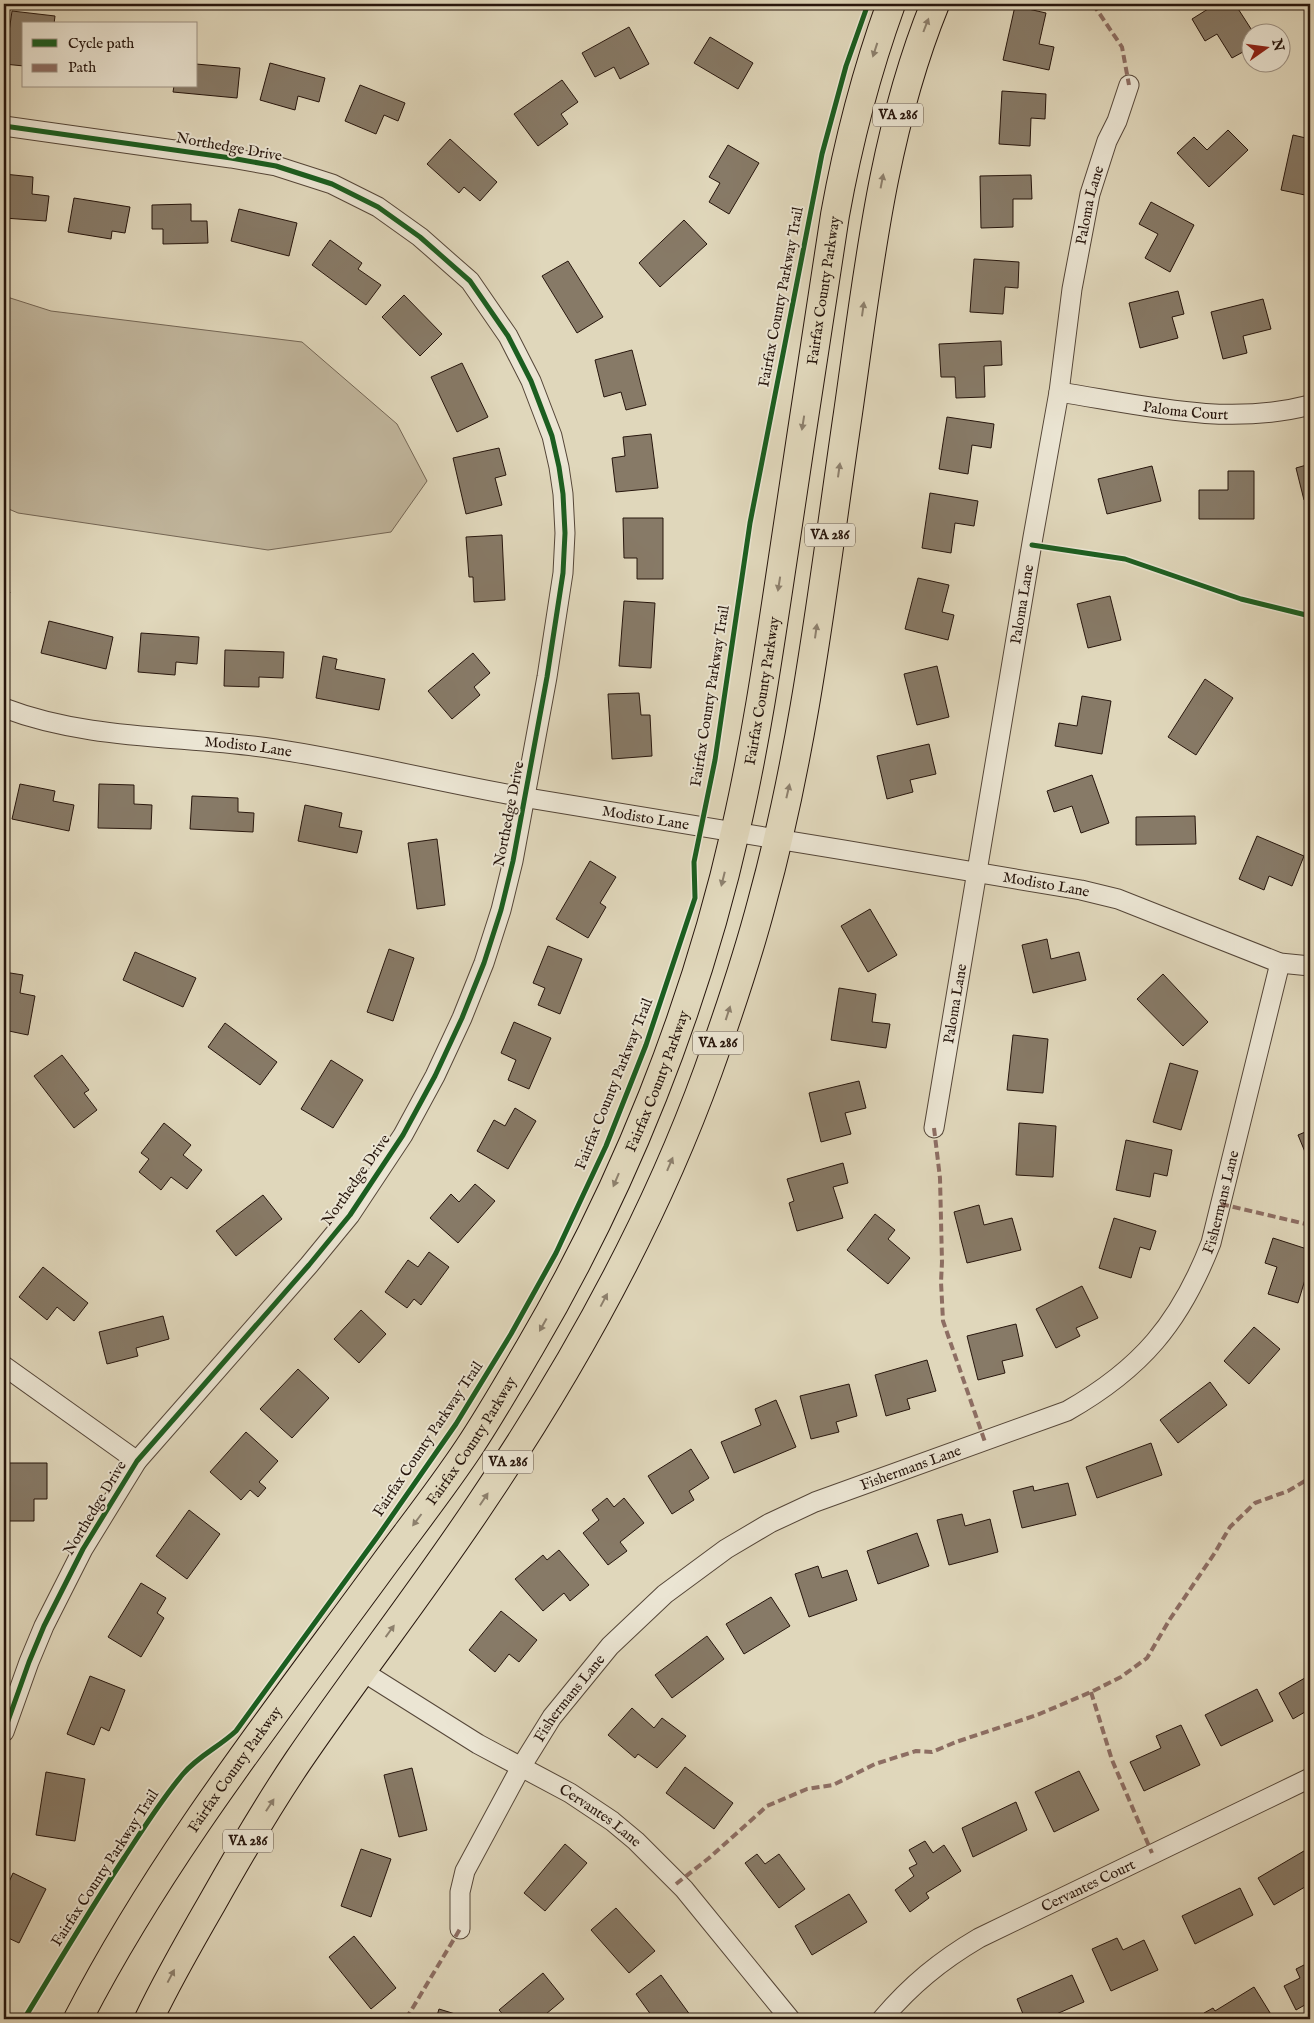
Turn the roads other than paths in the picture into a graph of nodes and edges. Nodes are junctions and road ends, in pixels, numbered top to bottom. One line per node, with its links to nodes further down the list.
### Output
1 (891, 4): 9 (highway, Fairfax County Parkway / VA 286, one-way to 9)
2 (935, 4): 10 (highway, VA 286, one-way to 2)
3 (1129, 85): 5 (street, Paloma Lane)
4 (4, 126): 8 (street, Northedge Drive)
5 (1059, 392): 6 (street, Paloma Court); 11 (street, Paloma Lane)
6 (1310, 405)
7 (4, 708): 8 (street, Modisto Lane)
8 (526, 797): 9 (street, Modisto Lane); 16 (street, Northedge Drive)
9 (736, 832): 10 (street, Modisto Lane); 22 (highway, Fairfax County Parkway / VA 286, one-way to 22)
10 (777, 838): 11 (street, Modisto Lane); 17 (highway, VA 286, one-way to 10)
11 (976, 872): 12 (street, Modisto Lane); 14 (street, Paloma Lane)
12 (1280, 962): 13 (street, Modisto Lane); 19 (street, Fishermans Lane)
13 (1310, 966)
14 (934, 1128)
15 (4, 1366): 16 (street)
16 (138, 1461): 18 (street, Northedge Drive)
17 (362, 1671): 19 (street, Cervantes Lane); 23 (highway, VA 286, one-way to 17)
18 (4, 1732)
19 (520, 1767): 21 (street, Fishermans Lane); 24 (street, Cervantes Lane)
20 (1310, 1778): 25 (street, Cervantes Court)
21 (460, 1929)
22 (78, 2019)
23 (148, 2019)
24 (790, 2019)
25 (882, 2019)

